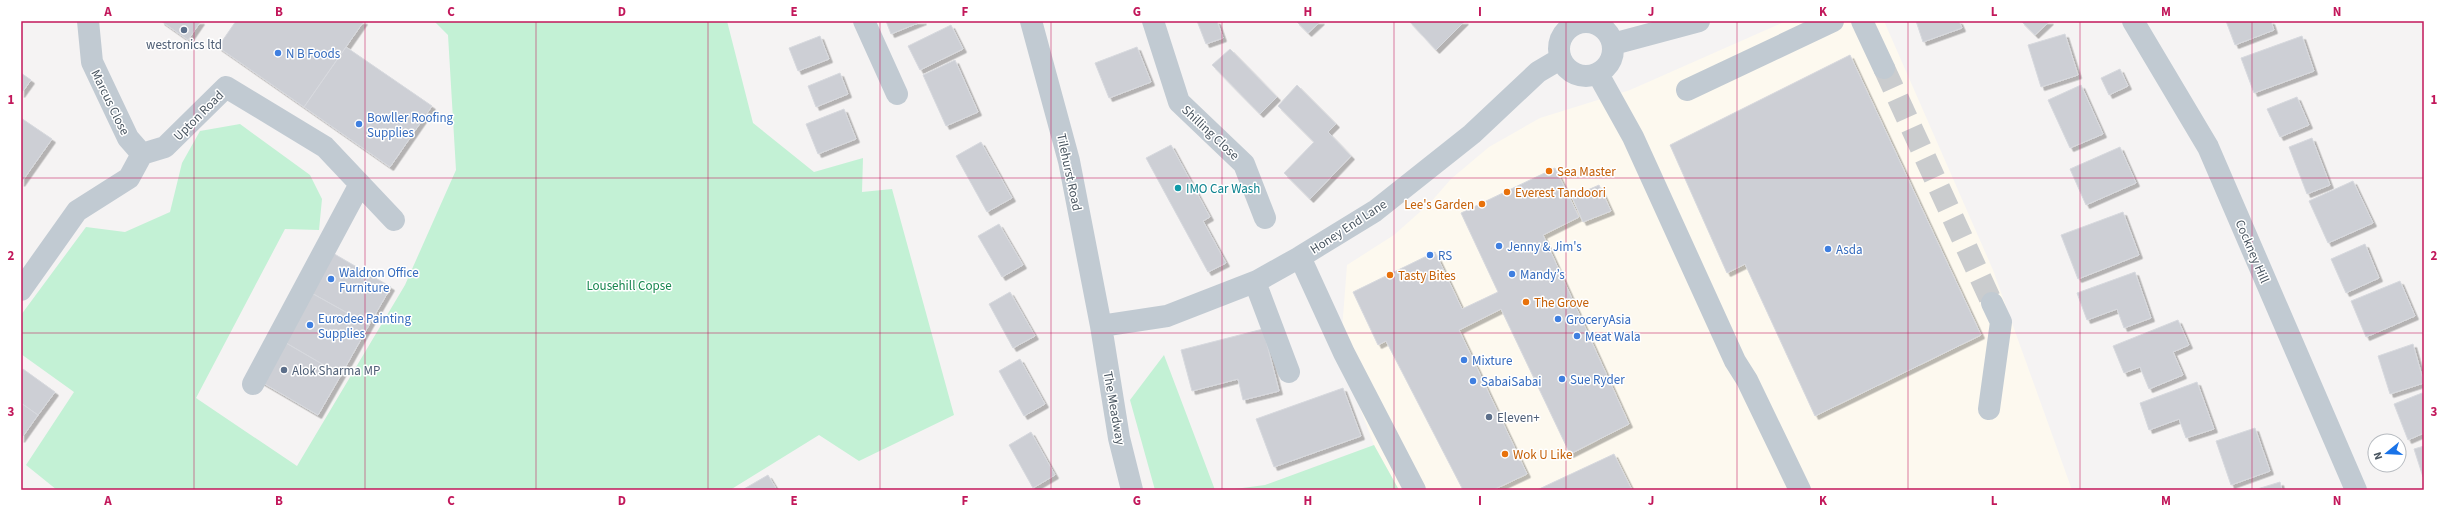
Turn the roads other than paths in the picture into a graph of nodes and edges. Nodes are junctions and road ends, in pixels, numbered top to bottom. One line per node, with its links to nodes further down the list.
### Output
1 (88, 21): 16 (street, Marcus Close)
2 (864, 21): 15 (street)
3 (1031, 21): 24 (street, Tilehurst Road)
4 (1153, 21): 18 (street, Shilling Close)
5 (1699, 21): 10 (street)
6 (1833, 21): 14 (street)
7 (1862, 21): 12 (street)
8 (2133, 21): 31 (street, Cockney Hill)
9 (1571, 23): 10 (street); 11 (street)
10 (1613, 44): 13 (street)
11 (1560, 59): 13 (street); 20 (street, Honey End Lane)
12 (1884, 68)
13 (1598, 74): 30 (street)
14 (1687, 90)
15 (897, 94)
16 (142, 154): 17 (street, Upton Road); 22 (street)
17 (360, 184): 19 (street, Upton Road); 26 (street)
18 (1265, 218)
19 (394, 220)
20 (1300, 257): 21 (street, Honey End Lane); 29 (street)
21 (1255, 282): 24 (street, Honey End Lane); 25 (street)
22 (21, 290)
23 (1992, 303): 27 (street)
24 (1101, 326): 28 (street, The Meadway)
25 (1289, 372)
26 (253, 384)
27 (1989, 409)
28 (1132, 490)
29 (1415, 490)
30 (1800, 490)
31 (2356, 490)

